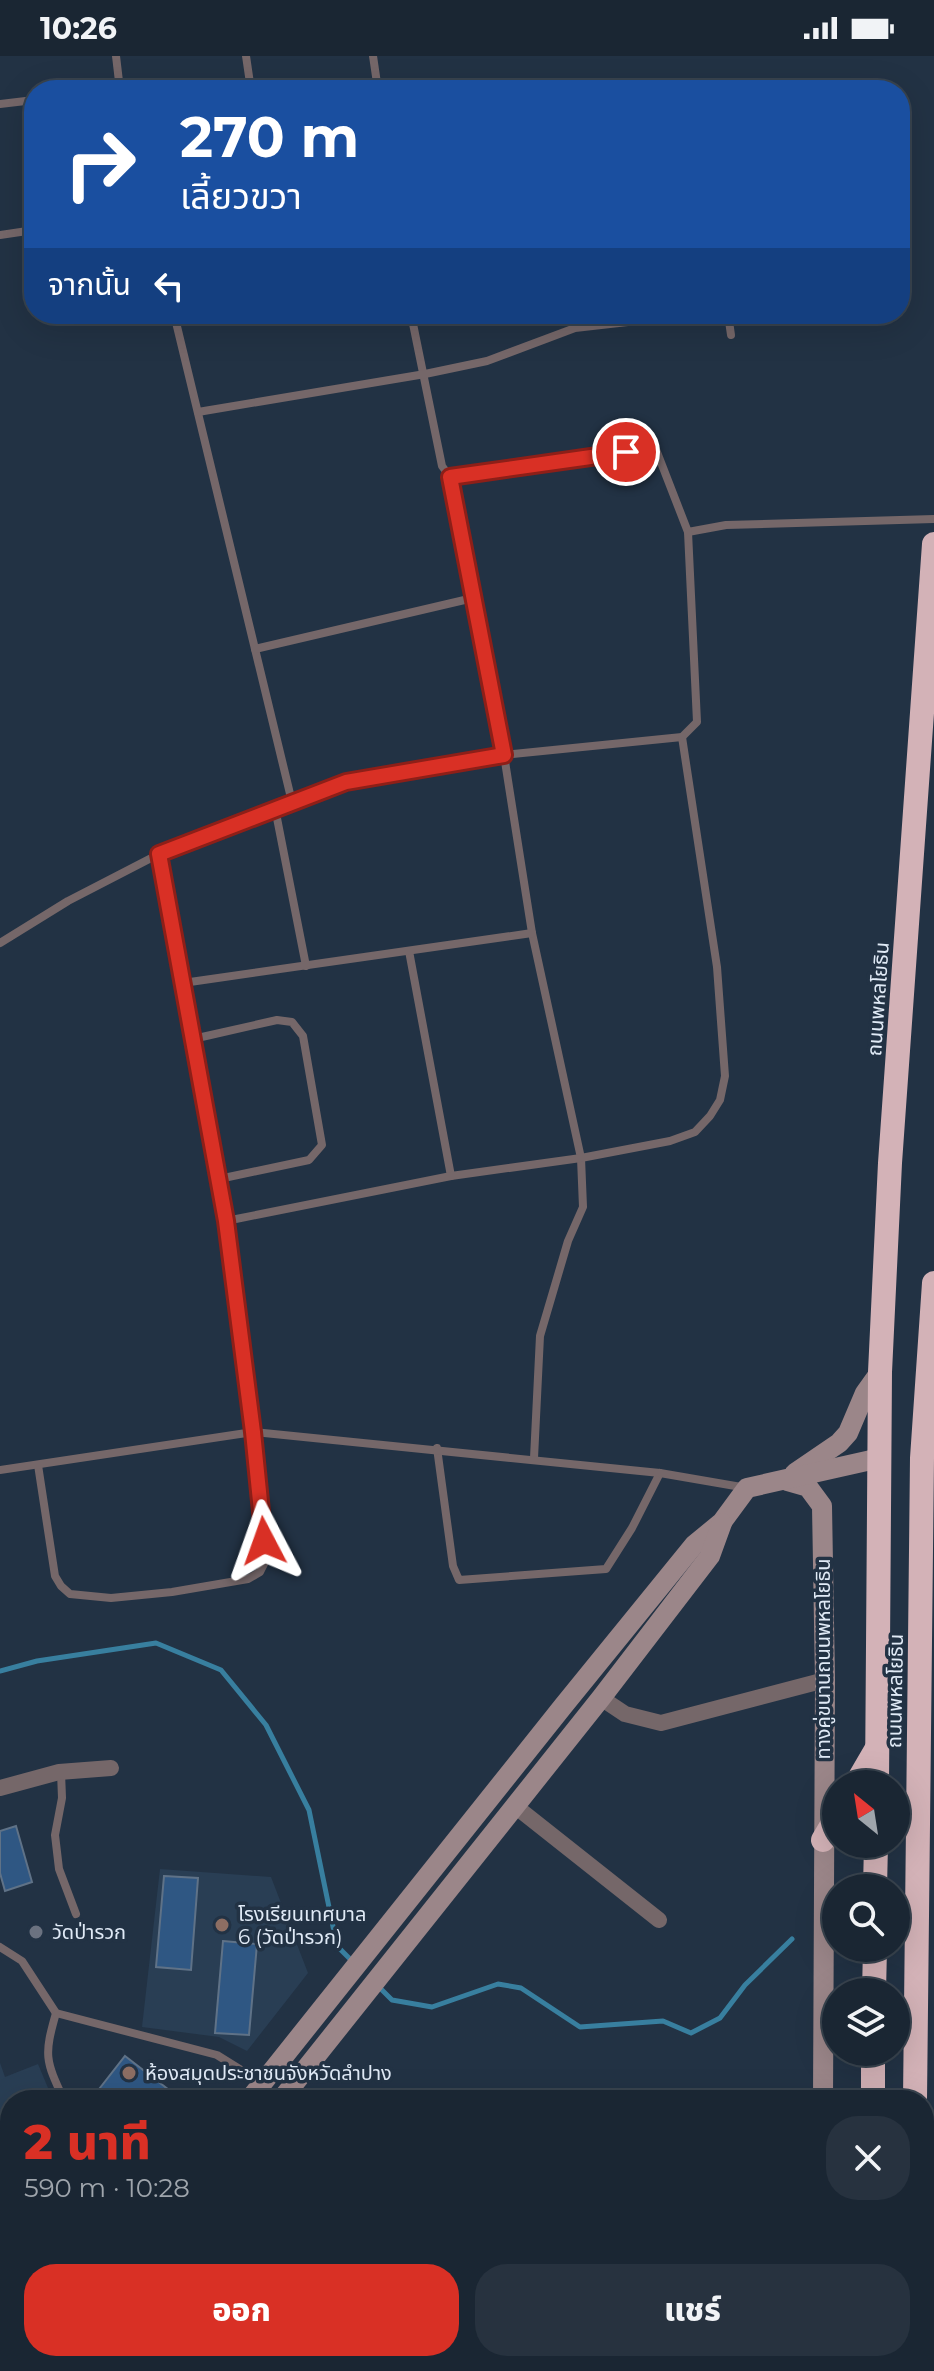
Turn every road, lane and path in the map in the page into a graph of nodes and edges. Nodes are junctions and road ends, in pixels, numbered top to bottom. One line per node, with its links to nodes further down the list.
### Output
1 (116, 56): 4 (lane)
2 (246, 56): 5 (lane)
3 (373, 56): 6 (lane)
4 (119, 80)
5 (250, 80)
6 (377, 80)
7 (24, 101): 8 (lane)
8 (0, 104)
9 (24, 231): 10 (lane)
10 (0, 235)
11 (176, 324): 17 (lane)
12 (413, 324): 16 (lane)
13 (610, 324): 16 (lane)
14 (729, 324): 15 (lane)
15 (731, 335)
16 (425, 374): 17 (lane); 18 (lane)
17 (198, 412): 23 (lane)
18 (450, 477): 20 (lane); 22 (lane)
19 (934, 519): 20 (lane)
20 (688, 532): 24 (lane)
21 (934, 544): 40 (highway, ถนนพหลโยธิน)
22 (473, 598): 23 (lane); 25 (lane)
23 (255, 649): 26 (lane)
24 (682, 737): 25 (lane); 35 (lane)
25 (504, 755): 26 (lane); 29 (lane)
26 (292, 802): 27 (lane)
27 (275, 808): 28 (lane); 32 (lane)
28 (159, 854): 30 (lane); 33 (lane)
29 (532, 933): 31 (lane); 35 (lane)
30 (0, 943)
31 (409, 951): 32 (lane); 36 (lane)
32 (306, 966): 33 (lane)
33 (183, 983): 34 (lane)
34 (193, 1039): 37 (lane); 37 (lane)
35 (581, 1158): 36 (lane); 43 (lane)
36 (451, 1176): 38 (lane)
37 (219, 1179): 38 (lane)
38 (226, 1221): 41 (lane)
39 (934, 1283): 45 (highway, ถนนพหลโยธิน)
40 (880, 1372): 44 (highway, ถนนพหลโยธิน); 49 (main road)
41 (253, 1432): 42 (lane); 46 (lane); 46 (lane)
42 (437, 1448): 43 (lane); 48 (lane)
43 (534, 1458): 48 (lane)
44 (880, 1458): 45 (highway); 49 (main road); 56 (highway, ถนนพหลโยธิน)
45 (922, 1458): 68 (highway, ถนนพหลโยธิน)
46 (38, 1465): 47 (lane)
47 (0, 1470)
48 (660, 1473): 50 (lane)
49 (785, 1480): 50 (main road); 52 (main road, ทางคู่ขนานถนนพหลโยธิน)
50 (747, 1488): 51 (main road)
51 (722, 1522): 53 (main road); 54 (main road)
52 (825, 1680): 53 (street); 58 (main road, ทางคู่ขนานถนนพหลโยธิน)
53 (601, 1698): 55 (main road)
54 (543, 1731): 55 (main road); 70 (main road)
55 (562, 1747): 63 (main road)
56 (877, 1747): 59 (highway); 60 (highway, ถนนพหลโยธิน)
57 (111, 1768): 61 (street)
58 (824, 1770)
59 (864, 1770)
60 (877, 1770)
61 (61, 1772): 62 (street); 65 (lane)
62 (0, 1788)
63 (515, 1806): 66 (street); 71 (main road)
64 (823, 1858): 78 (main road, ทางคู่ขนานถนนพหลโยธิน)
65 (76, 1914)
66 (659, 1920)
67 (0, 1947): 72 (lane)
68 (917, 1951): 69 (highway); 80 (highway, ถนนพหลโยธิน)
69 (934, 1974)
70 (346, 1978): 71 (main road); 74 (main road)
71 (365, 1994): 77 (main road)
72 (56, 2013): 74 (lane); 75 (lane)
73 (873, 2066): 79 (highway)
74 (263, 2083): 76 (main road)
75 (60, 2090)
76 (257, 2090)
77 (289, 2090)
78 (823, 2090)
79 (873, 2090)
80 (915, 2090)

